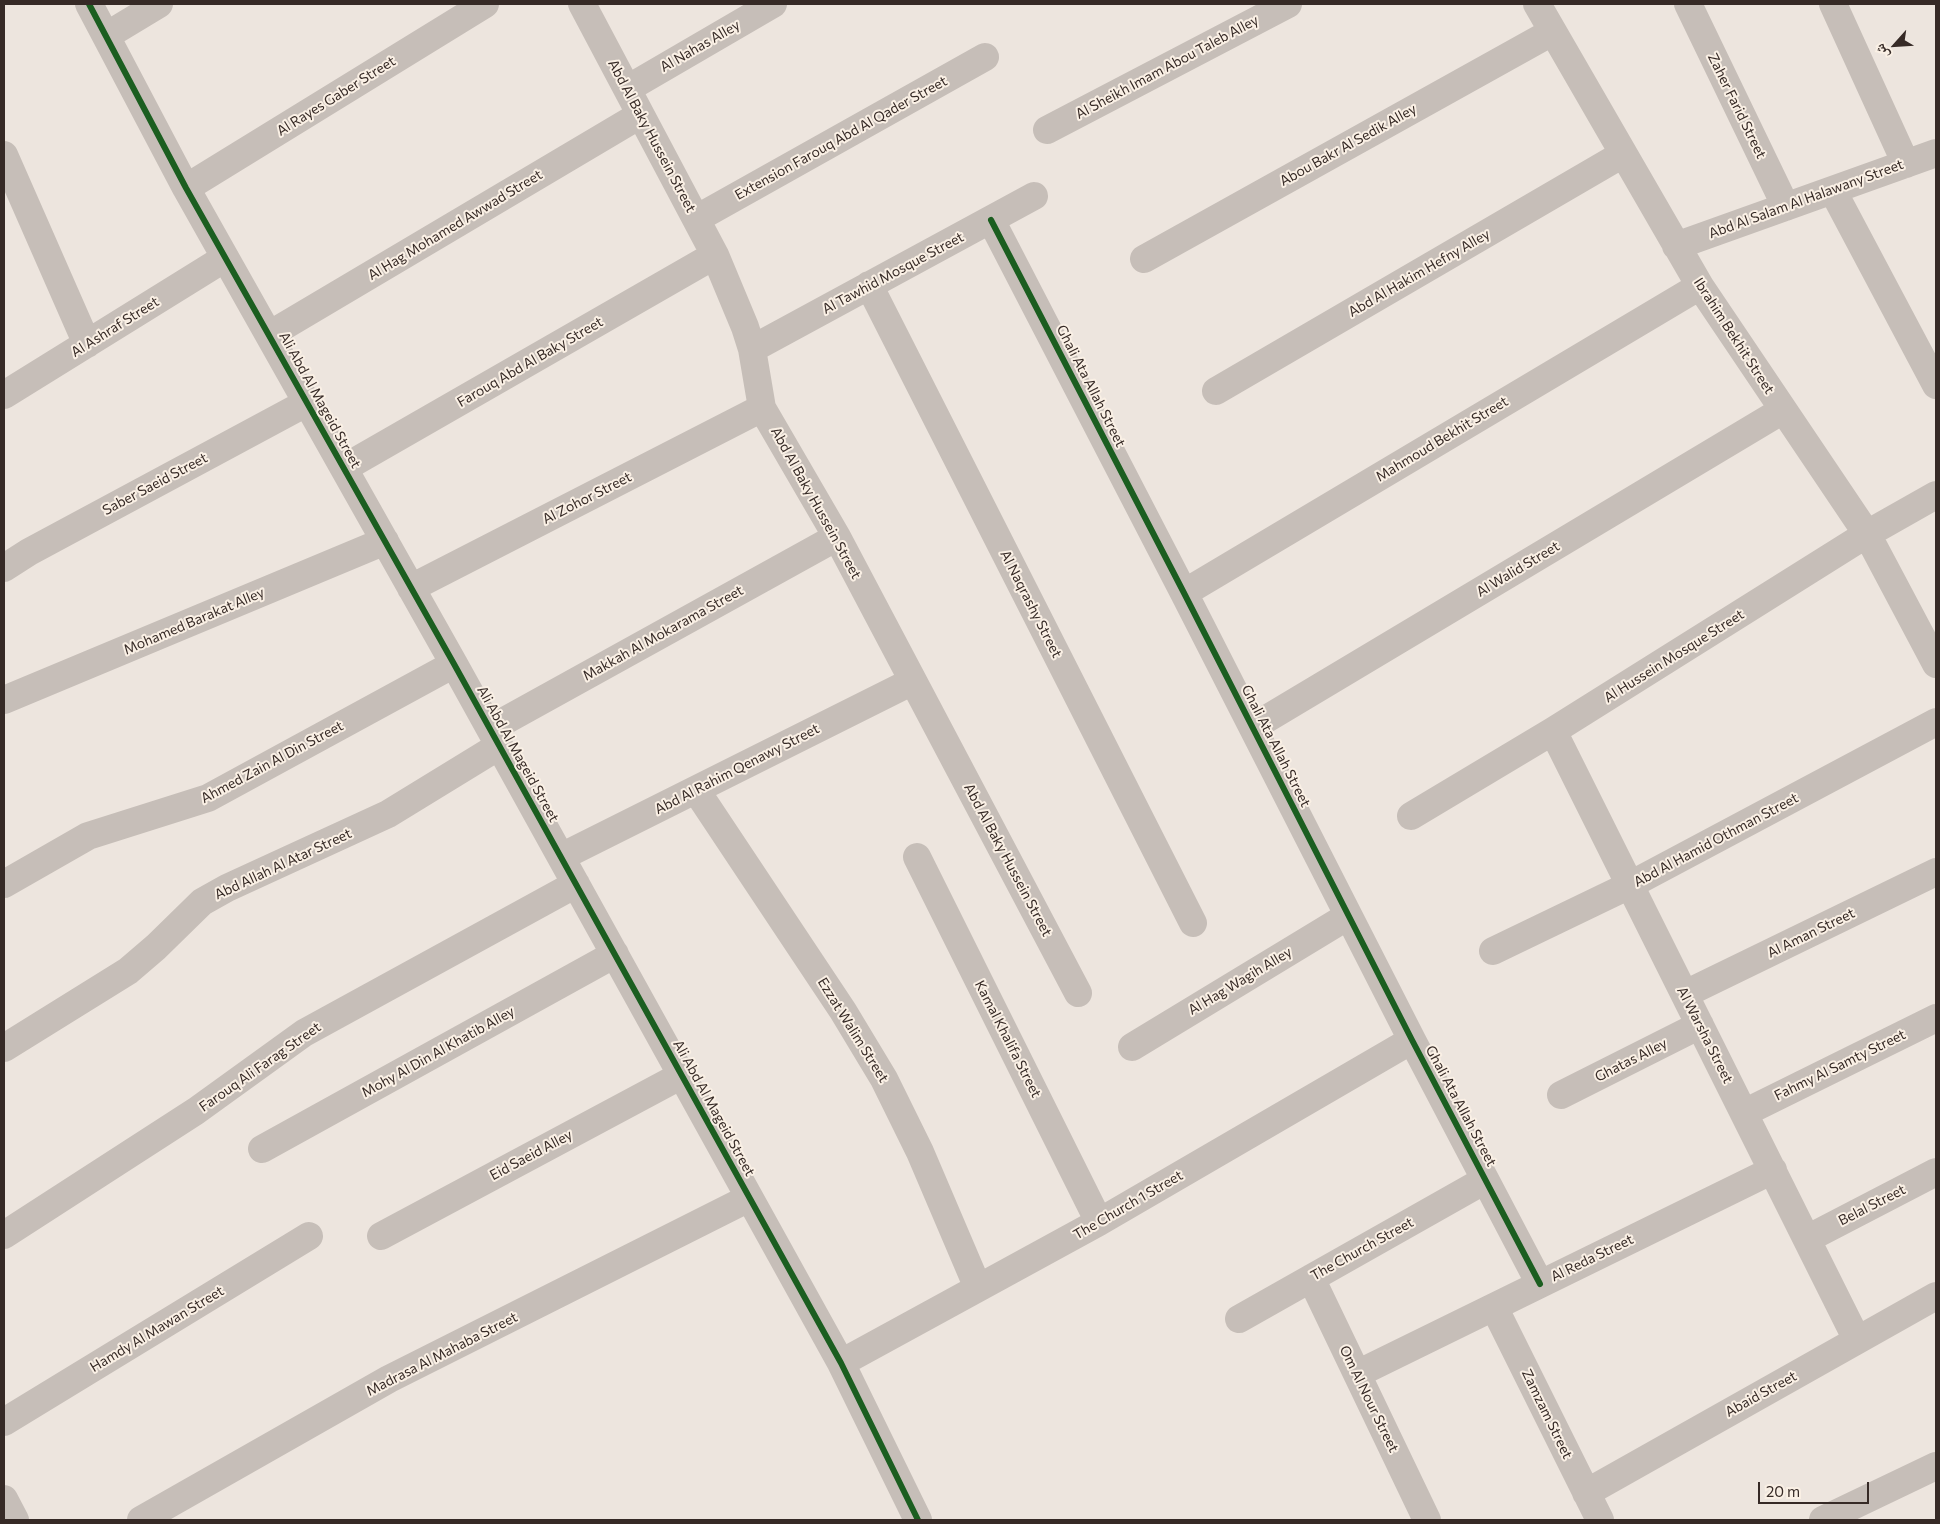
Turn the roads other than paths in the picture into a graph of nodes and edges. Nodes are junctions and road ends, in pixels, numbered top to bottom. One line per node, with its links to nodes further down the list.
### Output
1 (89, 4): 11 (street, Ali Abd Al Mageid Street)
2 (159, 4): 11 (street)
3 (486, 4): 19 (street, Al Rayes Gaber Street)
4 (582, 4): 13 (street, Abd Al Baky Hussein Street)
5 (773, 4): 13 (street, Al Nahas Alley)
6 (1288, 4): 15 (street, Al Sheikh Imam Abou Taleb Alley)
7 (1537, 4): 10 (street, Ibrahim Bekhit Street)
8 (1688, 4): 22 (street, Zaher Farid Street)
9 (1833, 4): 18 (street)
10 (1552, 32): 16 (street, Ibrahim Bekhit Street); 28 (street, Abou Bakr Al Sedik Alley)
11 (106, 36): 19 (street, Ali Abd Al Mageid Street)
12 (985, 57): 23 (street, Extension Farouq Abd Al Qader Street)
13 (627, 89): 14 (street, Abd Al Baky Hussein Street)
14 (640, 115): 23 (street, Abd Al Baky Hussein Street); 31 (street, Al Hag Mohamed Awwad Street)
15 (1047, 130)
16 (1623, 154): 25 (street, Ibrahim Bekhit Street); 35 (street, Abd Al Hakim Hefny Alley)
17 (4, 155): 32 (street)
18 (1926, 162): 20 (street, Abd Al Salam Al Halawany Street)
19 (186, 188): 27 (street, Ali Abd Al Mageid Street)
20 (1833, 190): 22 (street, Abd Al Salam Al Halawany Street); 34 (street)
21 (1034, 196): 24 (street, Al Tawhid Mosque Street)
22 (1786, 207): 25 (street, Abd Al Salam Al Halawany Street)
23 (696, 219): 26 (street, Abd Al Baky Hussein Street)
24 (991, 220): 29 (street, Al Tawhid Mosque Street); 47 (street, Ghali Ata Allah Street)
25 (1676, 246): 30 (street, Ibrahim Bekhit Street)
26 (715, 255): 33 (street, Abd Al Baky Hussein Street); 40 (street, Farouq Abd Al Baky Street)
27 (225, 258): 31 (street, Ali Abd Al Mageid Street); 32 (street, Al Ashraf Street)
28 (1144, 259)
29 (869, 286): 33 (street, Al Tawhid Mosque Street); 65 (street, Al Naqrashy Street)
30 (1700, 286): 39 (street, Ibrahim Bekhit Street); 47 (street, Mahmoud Bekhit Street)
31 (269, 335): 37 (street, Ali Abd Al Mageid Street)
32 (87, 344): 36 (street, Al Ashraf Street)
33 (752, 349): 38 (street, Abd Al Baky Hussein Street)
34 (1936, 385)
35 (1216, 391)
36 (4, 396)
37 (308, 402): 40 (street, Ali Abd Al Mageid Street); 45 (street, Saber Saeid Street)
38 (762, 408): 43 (street, Abd Al Baky Hussein Street); 46 (street, Al Zohor Street)
39 (1783, 410): 42 (street, Ibrahim Bekhit Street); 53 (street, Al Walid Street)
40 (344, 468): 44 (street, Ali Abd Al Mageid Street)
41 (1936, 496): 42 (street, Al Hussein Mosque Street)
42 (1867, 534): 49 (street, Ibrahim Bekhit Street); 54 (street, Al Hussein Mosque Street)
43 (837, 537): 50 (street, Abd Al Baky Hussein Street); 55 (street, Makkah Al Mokarama Street)
44 (385, 541): 46 (street, Ali Abd Al Mageid Street); 51 (street, Mohamed Barakat Alley)
45 (4, 568)
46 (411, 588): 48 (street, Ali Abd Al Mageid Street)
47 (1184, 593): 53 (street, Ghali Ata Allah Street)
48 (454, 664): 55 (street, Ali Abd Al Mageid Street); 61 (street, Ahmed Zain Al Din Street)
49 (1936, 664)
50 (913, 681): 56 (street, Abd Al Rahim Qenawy Street); 68 (street, Abd Al Baky Hussein Street)
51 (4, 700)
52 (1936, 722): 63 (street, Abd Al Hamid Othman Street)
53 (1253, 728): 64 (street, Ghali Ata Allah Street)
54 (1553, 731): 57 (street, Al Hussein Mosque Street); 63 (street, Al Warsha Street)
55 (494, 738): 58 (street, Ali Abd Al Mageid Street); 74 (street, Abd Allah Al Atar Street)
56 (696, 790): 58 (street, Abd Al Rahim Qenawy Street); 90 (street, Ezzat Walim Street)
57 (1411, 816)
58 (561, 857): 62 (street, Ali Abd Al Mageid Street)
59 (917, 857): 83 (street, Kamal Khalifa Street)
60 (1936, 872): 69 (street, Al Aman Street)
61 (5, 880)
62 (576, 884): 67 (street, Ali Abd Al Mageid Street); 84 (street, Farouq Ali Farag Street)
63 (1630, 886): 66 (street, Abd Al Hamid Othman Street); 69 (street, Al Warsha Street)
64 (1348, 916): 72 (street, Ghali Ata Allah Street); 73 (street, Al Hag Wagih Alley)
65 (1193, 923)
66 (1493, 951)
67 (615, 954): 75 (street, Ali Abd Al Mageid Street); 78 (street, Mohy Al Din Al Khatib Alley)
68 (1078, 992)
69 (1685, 994): 71 (street, Al Warsha Street)
70 (1936, 1018): 77 (street, Fahmy Al Samty Street)
71 (1700, 1025): 76 (street, Ghatas Alley); 77 (street, Al Warsha Street)
72 (1412, 1040): 81 (street, Ghali Ata Allah Street); 83 (street, The Church 1 Street)
73 (1132, 1046)
74 (4, 1048)
75 (682, 1075): 82 (street, Ali Abd Al Mageid Street); 86 (street, Eid Saeid Alley)
76 (1562, 1095)
77 (1744, 1113): 79 (street, Al Warsha Street)
78 (262, 1149)
79 (1772, 1170): 87 (street, Al Warsha Street); 89 (street, Al Reda Street)
80 (1936, 1172): 87 (street, Belal Street)
81 (1485, 1180): 88 (street, The Church Street); 89 (street, Ghali Ata Allah Street)
82 (750, 1198): 95 (street, Ali Abd Al Mageid Street); 102 (street, Madrasa Al Mahaba Street)
83 (1100, 1222): 90 (street, The Church 1 Street)
84 (4, 1234)
85 (310, 1236): 97 (street, Hamdy Al Mawan Street)
86 (381, 1236)
87 (1807, 1239): 94 (street, Al Warsha Street)
88 (1311, 1278): 93 (street, The Church Street); 96 (street, Om Al Nour Street)
89 (1540, 1284): 92 (street, Al Reda Street)
90 (978, 1288): 95 (street, The Church 1 Street)
91 (1936, 1296): 94 (street, Abaid Street)
92 (1494, 1307): 96 (street, Al Reda Street); 99 (street, Zamzam Street)
93 (1239, 1319)
94 (1857, 1340): 99 (street, Abaid Street)
95 (841, 1363): 103 (street, Ali Abd Al Mageid Street)
96 (1357, 1374): 104 (street, Om Al Nour Street)
97 (4, 1422)
98 (1936, 1466): 106 (street)
99 (1586, 1493): 105 (street, Zamzam Street)
100 (4, 1499): 101 (street)
101 (15, 1520)
102 (141, 1520)
103 (918, 1520)
104 (1427, 1520)
105 (1600, 1520)
106 (1823, 1520)

